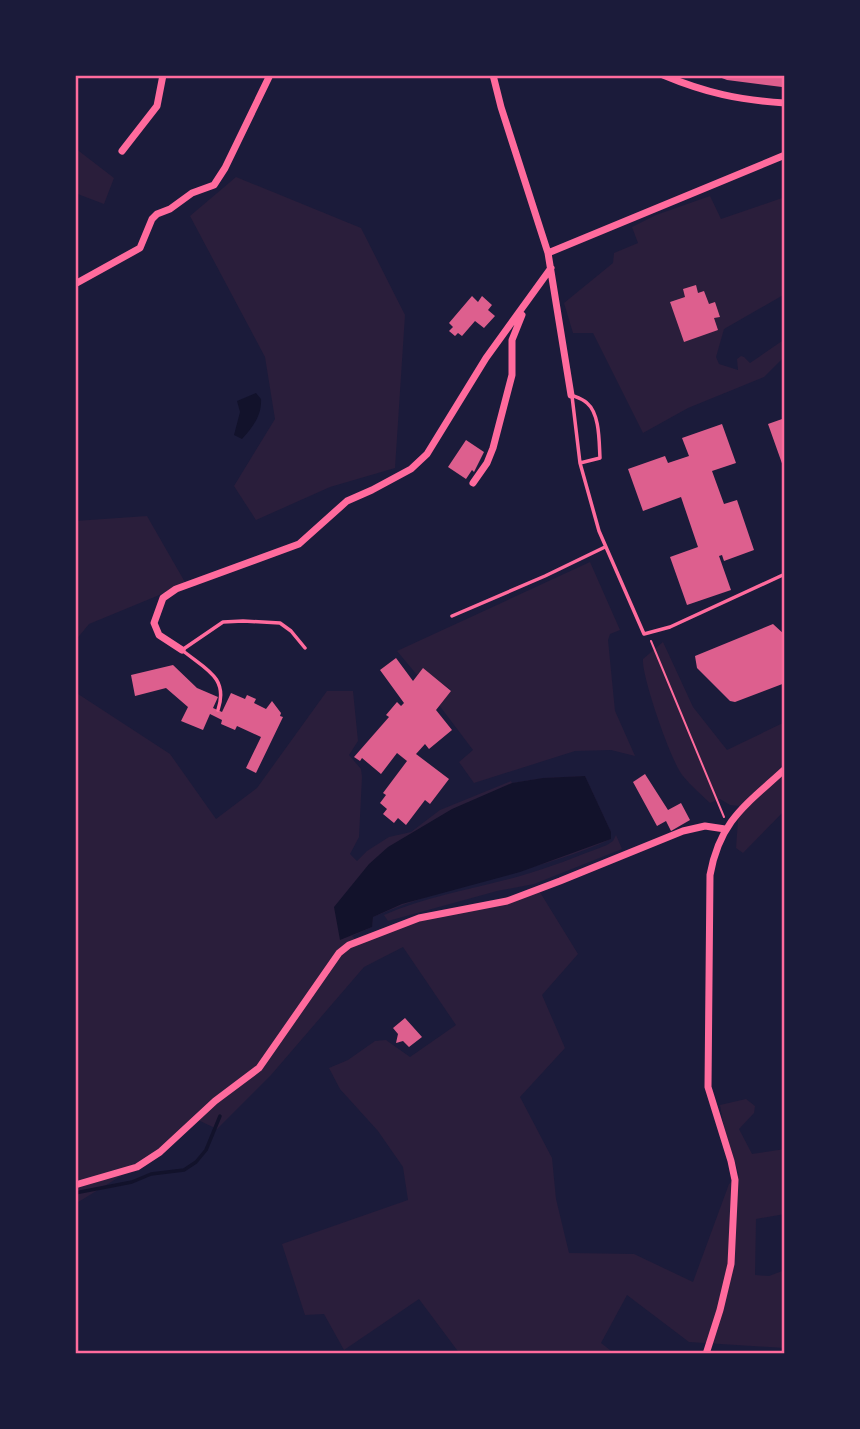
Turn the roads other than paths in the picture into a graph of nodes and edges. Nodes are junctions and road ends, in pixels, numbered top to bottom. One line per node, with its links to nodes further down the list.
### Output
1 (163, 75): 6 (street)
2 (271, 75): 10 (street)
3 (493, 75): 8 (street)
4 (663, 75): 5 (street)
5 (785, 103)
6 (122, 151)
7 (785, 155): 8 (street)
8 (548, 253): 9 (street)
9 (551, 268): 11 (street); 12 (street)
10 (75, 284)
11 (526, 304): 14 (street); 19 (street)
12 (571, 395): 13 (lane); 13 (lane)
13 (580, 463): 15 (lane)
14 (473, 483)
15 (605, 547): 16 (lane); 17 (lane)
16 (785, 574)
17 (452, 616)
18 (305, 648): 19 (lane)
19 (182, 650): 20 (lane)
20 (218, 710)
21 (785, 769): 22 (street)
22 (726, 827): 23 (street); 24 (street)
23 (75, 1185)
24 (706, 1354)

